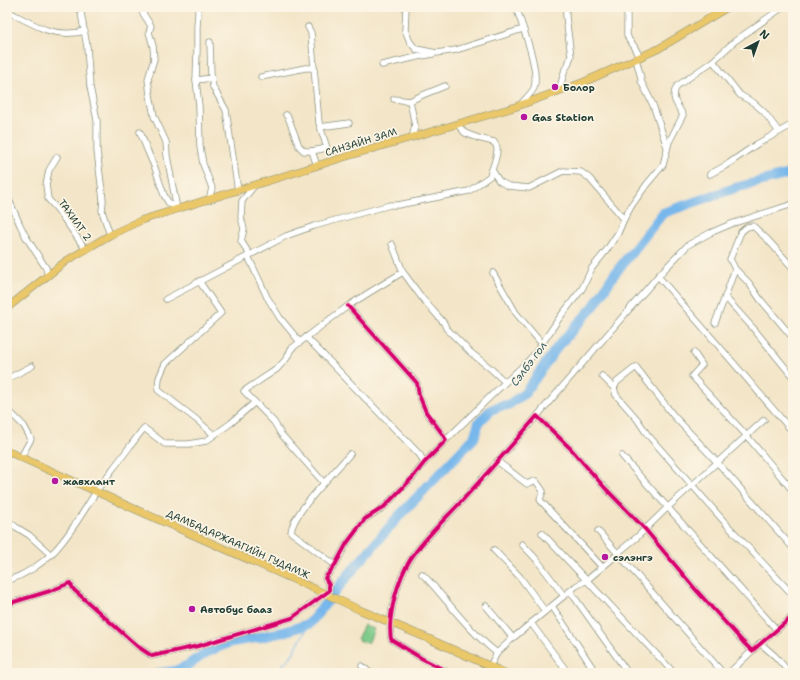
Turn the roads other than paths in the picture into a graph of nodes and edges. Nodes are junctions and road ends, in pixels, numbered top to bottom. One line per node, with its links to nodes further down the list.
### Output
1 (80, 7): 13 (street)
2 (139, 7): 47 (street)
3 (198, 7): 22 (street)
4 (406, 7): 15 (street)
5 (516, 7): 12 (street)
6 (566, 7): 24 (street)
7 (627, 7): 16 (street)
8 (728, 7): 16 (main road, САНЗАЙН ЗАМ)
9 (783, 7): 17 (street)
10 (7, 11): 13 (street)
11 (308, 27): 19 (street)
12 (523, 29): 15 (street); 27 (street)
13 (85, 31): 49 (street)
14 (210, 42): 21 (street)
15 (437, 53): 18 (street)
16 (638, 58): 24 (main road, САНЗАЙН ЗАМ); 36 (street)
17 (713, 61): 34 (street); 36 (street)
18 (382, 65)
19 (314, 68): 20 (street); 32 (street)
20 (261, 77)
21 (212, 78): 22 (street); 43 (street)
22 (196, 80): 45 (street)
23 (445, 86): 26 (street)
24 (559, 91): 27 (main road, САНЗАЙН ЗАМ)
25 (394, 99): 26 (street)
26 (410, 101): 35 (street)
27 (520, 106): 30 (main road, САНЗАЙН ЗАМ)
28 (286, 115): 37 (street)
29 (349, 123): 32 (street)
30 (457, 124): 35 (main road, САНЗАЙН ЗАМ); 40 (street)
31 (793, 124): 34 (street)
32 (320, 127): 37 (street)
33 (140, 132): 47 (street)
34 (779, 132): 41 (street)
35 (412, 138): 39 (main road, САНЗАЙН ЗАМ)
36 (668, 147): 48 (street)
37 (312, 151): 39 (street)
38 (57, 157): 51 (street, ТАХИЛТ 2)
39 (317, 166): 42 (main road, САНЗАЙН ЗАМ)
40 (492, 170): 48 (street); 52 (street)
41 (710, 174)
42 (254, 186): 43 (main road, САНЗАЙН ЗАМ); 52 (street)
43 (238, 191): 45 (main road, САНЗАЙН ЗАМ)
44 (7, 199): 57 (street)
45 (209, 200): 47 (main road, САНЗАЙН ЗАМ)
46 (793, 204): 58 (street)
47 (177, 209): 49 (main road, САНЗАЙН ЗАМ)
48 (624, 218): 68 (street)
49 (110, 235): 51 (main road, САНЗАЙН ЗАМ)
50 (392, 244): 55 (street)
51 (86, 250): 57 (main road, САНЗАЙН ЗАМ)
52 (249, 256): 59 (street); 67 (street)
53 (793, 268): 54 (street)
54 (735, 270): 60 (street); 66 (street)
55 (403, 272): 62 (street); 74 (street)
56 (493, 273): 68 (street)
57 (48, 276): 63 (main road, САНЗАЙН ЗАМ)
58 (658, 276): 78 (street); 80 (street)
59 (199, 281): 61 (street); 81 (street)
60 (725, 297): 64 (street); 72 (street)
61 (166, 299)
62 (348, 306): 65 (street); 83 (street)
63 (7, 308)
64 (715, 323)
65 (306, 337): 67 (street); 90 (street)
66 (793, 338)
67 (300, 342): 76 (street)
68 (542, 344): 74 (street)
69 (694, 353): 82 (street)
70 (32, 366): 73 (street)
71 (602, 376): 75 (street)
72 (793, 377)
73 (7, 379)
74 (505, 382): 83 (street)
75 (614, 388): 89 (street); 92 (street)
76 (255, 402): 81 (street); 91 (street)
77 (7, 409): 87 (street)
78 (537, 416): 88 (street); 97 (street)
79 (764, 420): 82 (street)
80 (793, 432)
81 (214, 435): 93 (street)
82 (746, 435): 89 (street); 94 (street)
83 (446, 440): 90 (street)
84 (7, 451): 87 (main road, ДАМБАДАРЖААГИЙН ГУДАМЖ)
85 (350, 454): 91 (street)
86 (622, 456): 95 (street)
87 (22, 457): 93 (main road, ДАМБАДАРЖААГИЙН ГУДАМЖ)
88 (497, 461): 106 (street); 118 (street)
89 (717, 462): 92 (street); 101 (street)
90 (424, 463): 105 (street)
91 (324, 483): 105 (street)
92 (693, 486): 95 (street); 111 (street)
93 (96, 491): 104 (street); 118 (main road, ДАМБАДАРЖААГИЙН ГУДАМЖ, bridge)
94 (793, 491)
95 (667, 508): 97 (street); 120 (street)
96 (7, 520): 104 (street)
97 (645, 530): 103 (street); 123 (street)
98 (598, 531): 103 (street)
99 (542, 533): 108 (street)
100 (522, 544): 112 (street)
101 (793, 548)
102 (494, 550): 116 (street)
103 (618, 554): 106 (street); 134 (street)
104 (51, 555): 109 (street)
105 (335, 565): 113 (street)
106 (602, 567): 108 (street)
107 (422, 574): 124 (street)
108 (587, 580): 110 (street); 133 (street)
109 (7, 581)
110 (570, 591): 112 (street); 132 (street)
111 (793, 595)
112 (564, 596): 115 (street)
113 (7, 604)
114 (486, 606): 121 (street)
115 (552, 606): 116 (street); 131 (street)
116 (545, 612): 119 (street)
117 (793, 616): 120 (street)
118 (391, 623): 126 (main road, ДАМБАДАРЖААГИЙН ГУДАМЖ); 128 (street)
119 (531, 623): 121 (street); 130 (street)
120 (777, 630): 122 (street)
121 (514, 638): 124 (street)
122 (760, 643): 123 (street); 136 (street)
123 (752, 651): 135 (street)
124 (497, 653): 126 (street)
125 (362, 666): 127 (street)
126 (490, 666): 129 (main road, ДАМБАДАРЖААГИЙН ГУДАМЖ)
127 (370, 673)
128 (450, 673)
129 (505, 673)
130 (568, 673)
131 (596, 673)
132 (628, 673)
133 (674, 673)
134 (723, 673)
135 (729, 673)
136 (790, 673)

